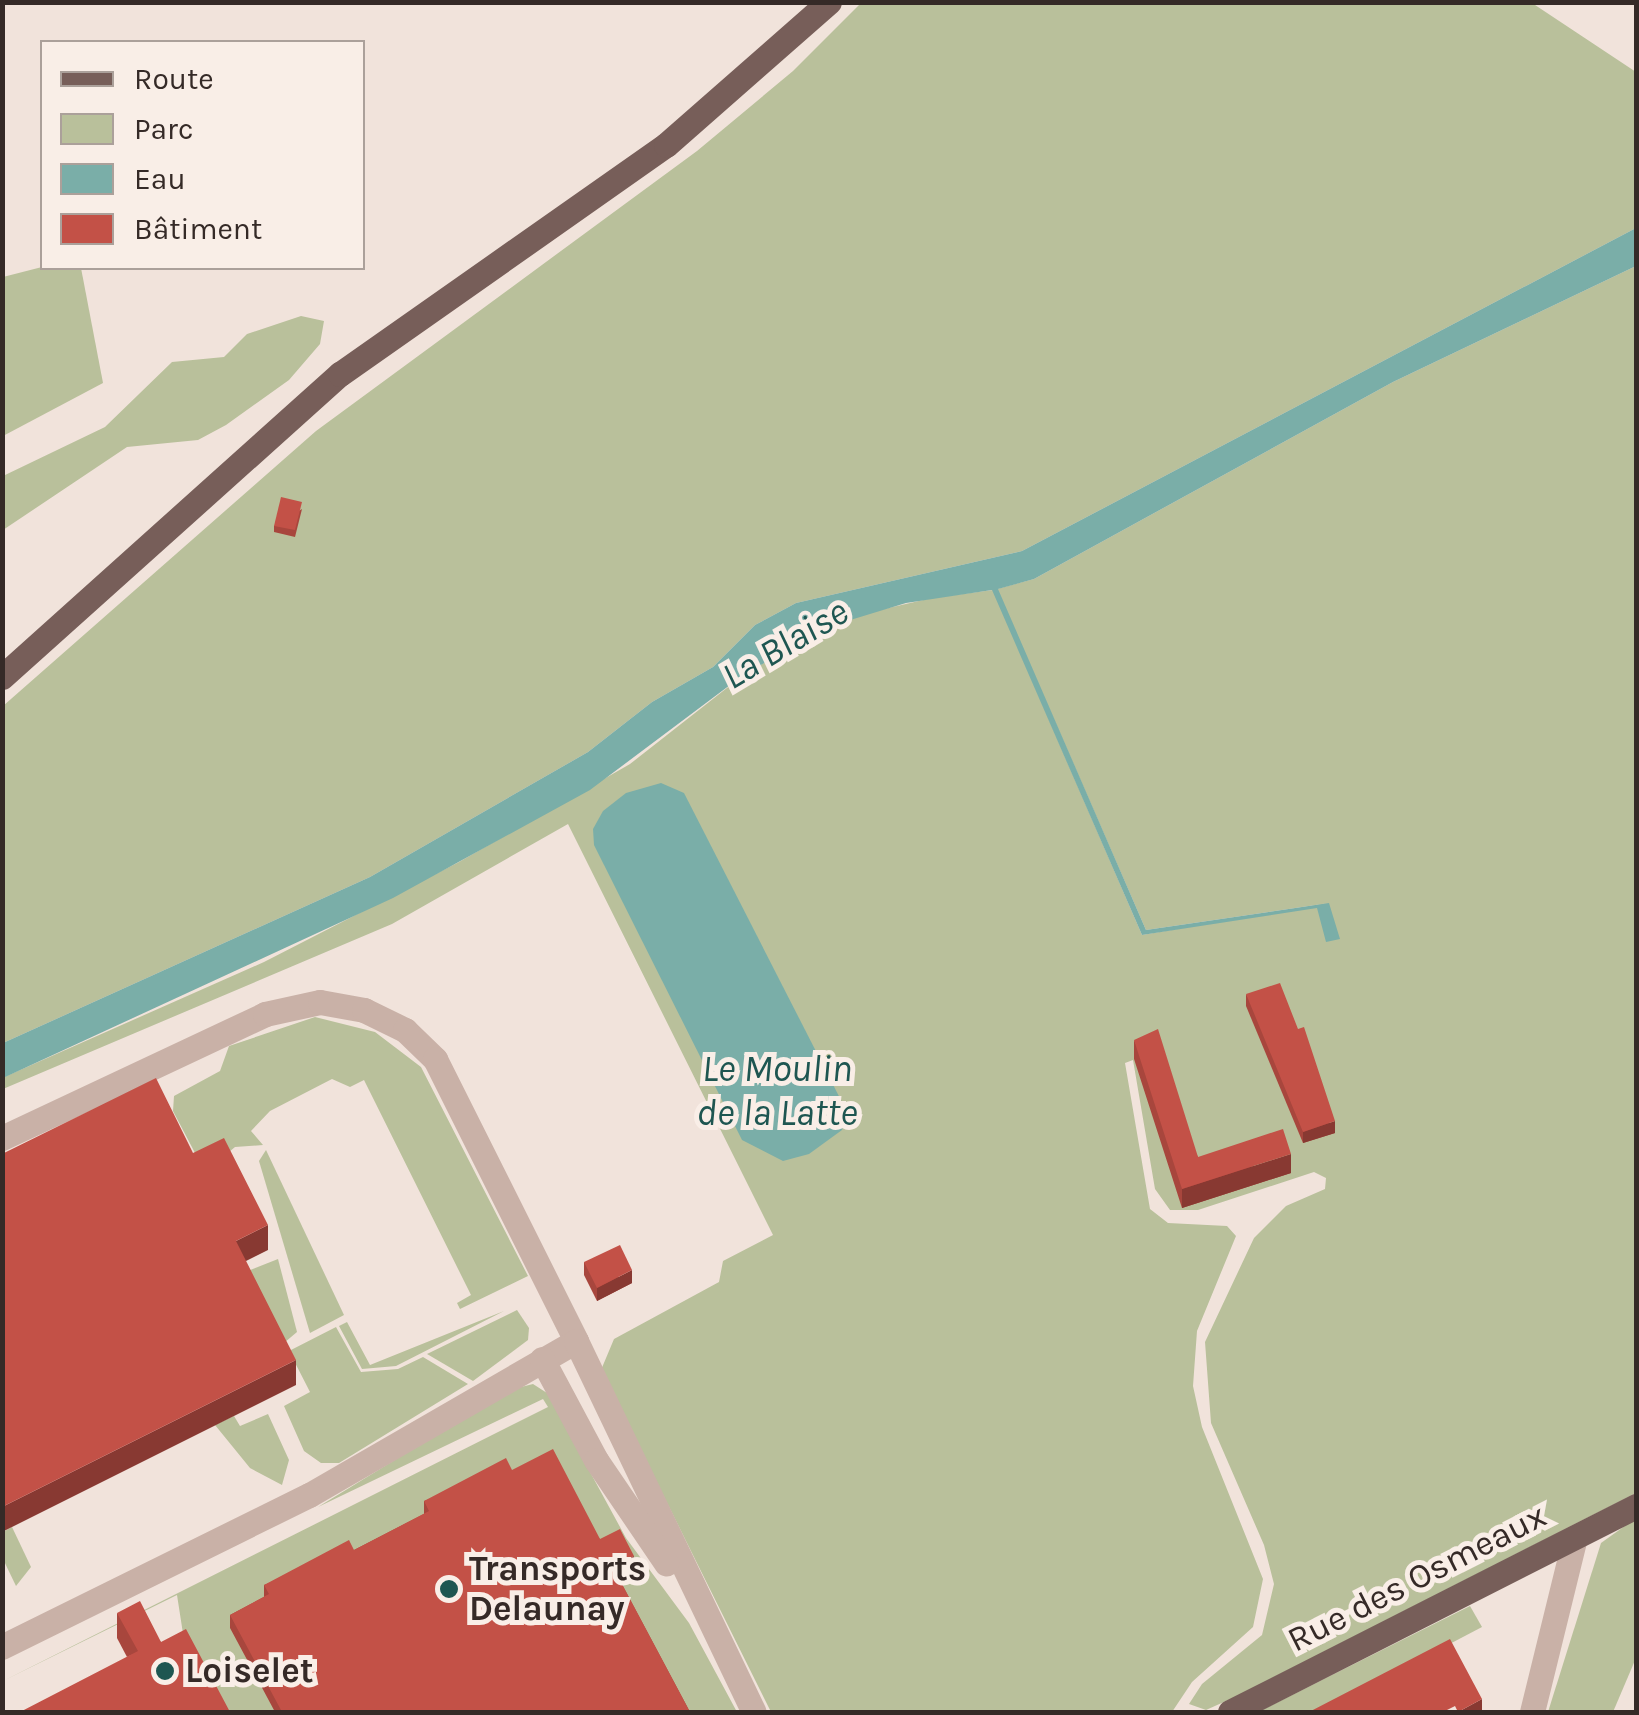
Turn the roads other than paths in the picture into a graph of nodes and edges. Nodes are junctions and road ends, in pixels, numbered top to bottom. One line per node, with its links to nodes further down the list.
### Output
1 (829, 2): 2 (main road)
2 (2, 677)
3 (2, 1138): 4 (lane)
4 (576, 1341): 5 (lane); 8 (lane)
5 (542, 1359): 8 (lane); 9 (lane)
6 (1636, 1506): 7 (main road, Rue des Osmeaux)
7 (1575, 1537): 10 (lane); 12 (main road, Rue des Osmeaux)
8 (705, 1620): 11 (lane)
9 (2, 1648)
10 (1531, 1706)
11 (754, 1712)
12 (1230, 1712)

